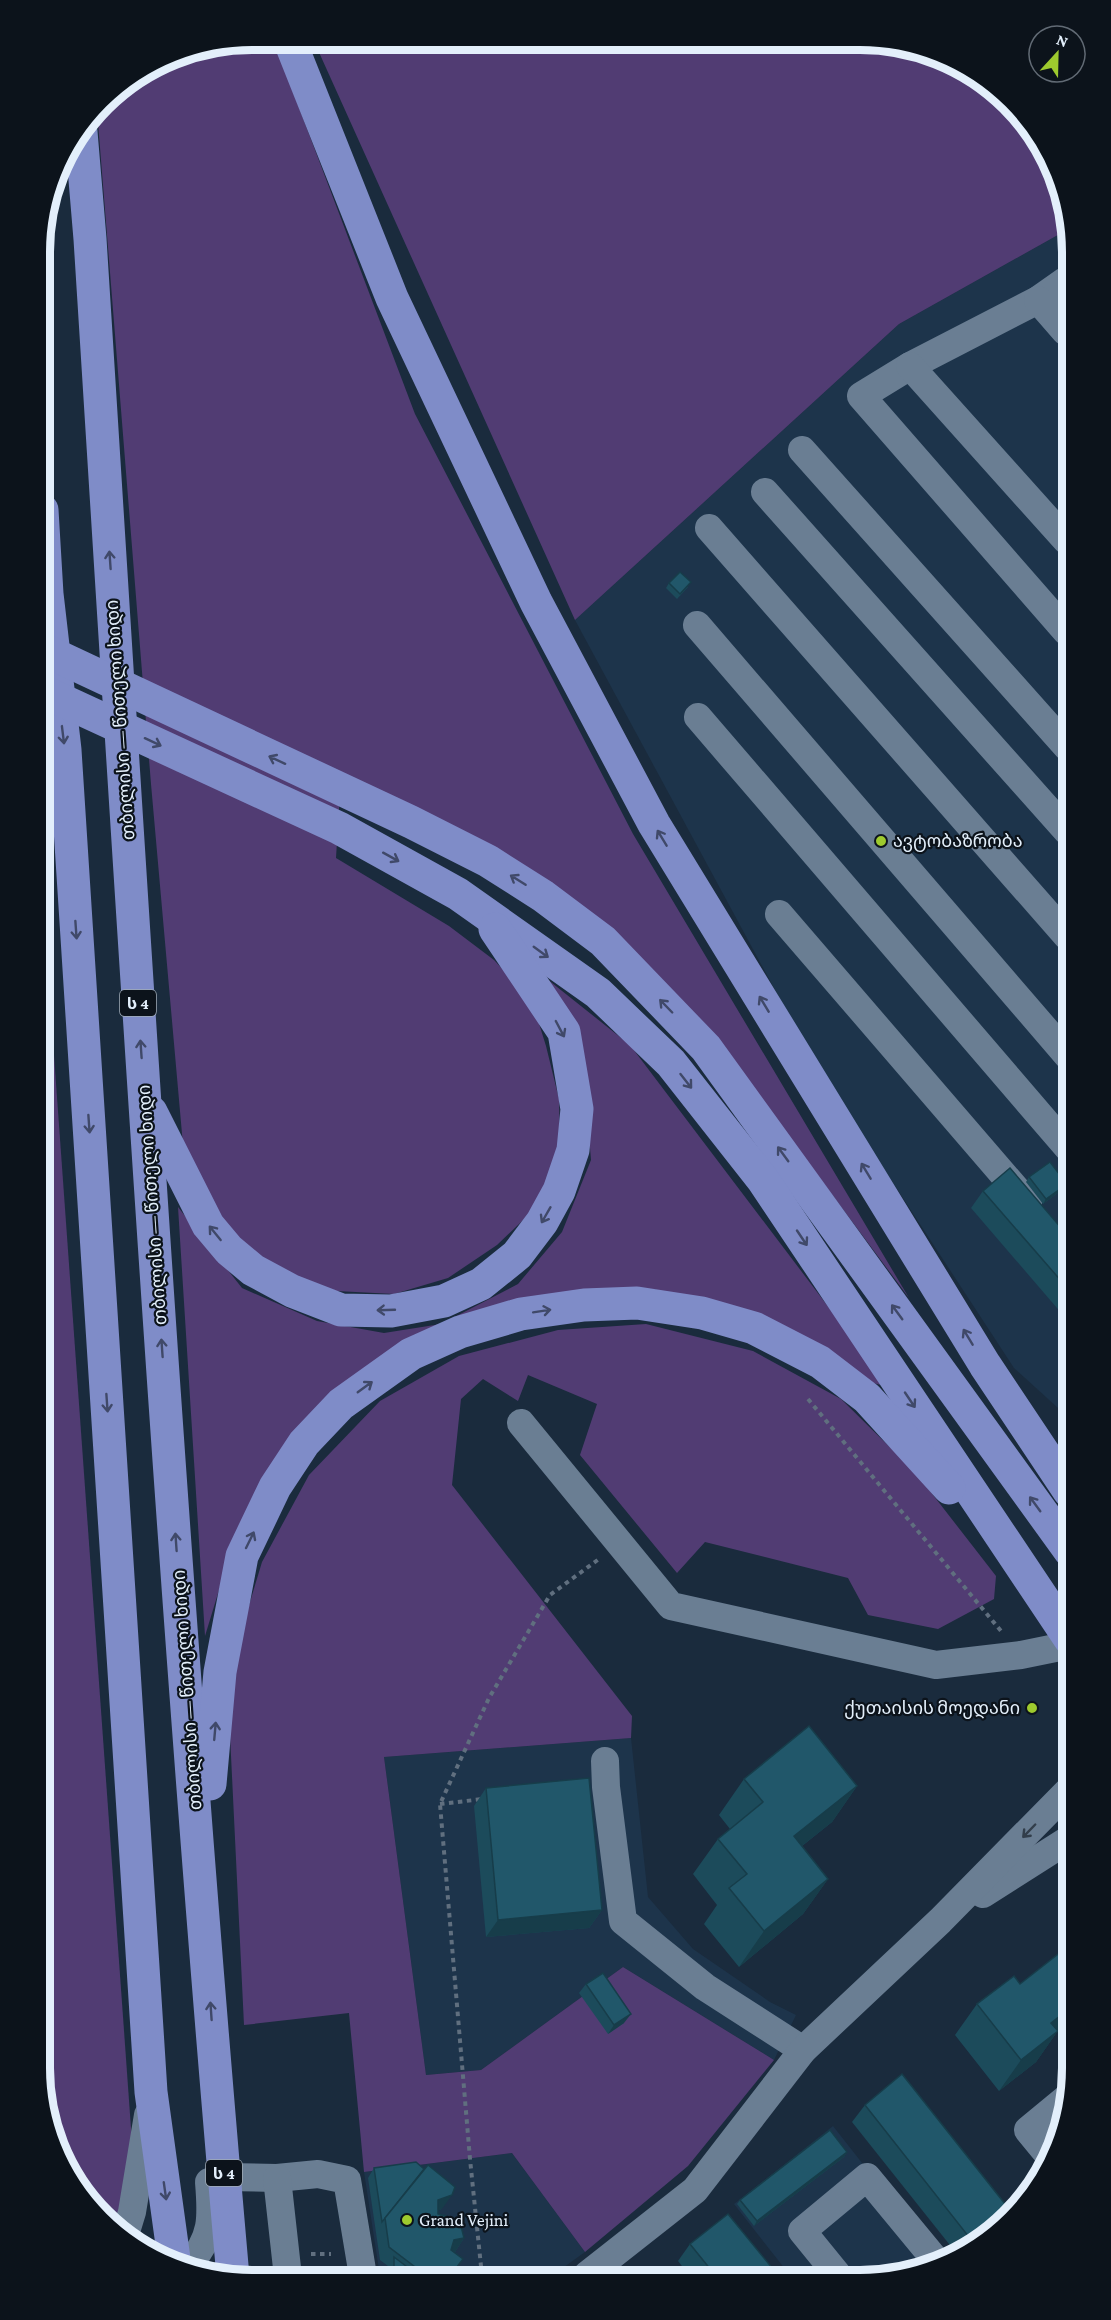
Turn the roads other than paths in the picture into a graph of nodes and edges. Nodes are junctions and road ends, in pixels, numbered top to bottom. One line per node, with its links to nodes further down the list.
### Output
1 (293, 50): 26 (highway, one-way to 1)
2 (82, 142): 23 (highway, თბილისი — წითელი ხიდი / ს 4, one-way to 2)
3 (1062, 283): 4 (street)
4 (1038, 300): 5 (street); 6 (street)
5 (1062, 328)
6 (910, 366): 10 (street); 13 (street)
7 (802, 450): 17 (street)
8 (765, 492): 18 (street)
9 (709, 528): 21 (street)
10 (1062, 535)
11 (50, 621): 41 (highway, one-way to 41)
12 (698, 625): 22 (street)
13 (1062, 626)
14 (50, 653): 30 (highway, one-way to 14)
15 (50, 696): 19 (highway, one-way to 19)
16 (698, 717): 24 (street)
17 (1062, 741)
18 (1062, 825)
19 (482, 910): 23 (highway, one-way to 23); 31 (highway, one-way to 31)
20 (779, 914): 25 (street)
21 (1062, 930)
22 (1062, 1049)
23 (144, 1098): 37 (highway, თბილისი — წითელი ხიდი / ს 4, one-way to 23)
24 (1062, 1140)
25 (1045, 1222)
26 (985, 1365): 28 (highway); 29 (highway)
27 (521, 1423): 33 (street)
28 (1061, 1440)
29 (1061, 1479)
30 (1061, 1539)
31 (1025, 1572): 32 (highway); 37 (highway, one-way to 31)
32 (1061, 1626)
33 (1061, 1647)
34 (605, 1761): 39 (street)
35 (1061, 1798): 38 (street, one-way to 38)
36 (1061, 1846): 38 (street)
37 (201, 1873): 40 (highway, თბილისი — წითელი ხიდი / ს 4, one-way to 37)
38 (940, 1922): 39 (street)
39 (802, 2050): 53 (street)
40 (215, 2069): 44 (highway, თბილისი — წითელი ხიდი / ს 4); 49 (street)
41 (151, 2092): 46 (street); 47 (highway, one-way to 47)
42 (1058, 2105): 43 (street)
43 (1044, 2150)
44 (224, 2177): 45 (street); 52 (highway, თბილისი — წითელი ხიდი / ს 4)
45 (277, 2178): 50 (street); 51 (street)
46 (127, 2227)
47 (173, 2255)
48 (933, 2257): 54 (street)
49 (191, 2261)
50 (361, 2264)
51 (286, 2266)
52 (232, 2269)
53 (593, 2270)
54 (834, 2270)

